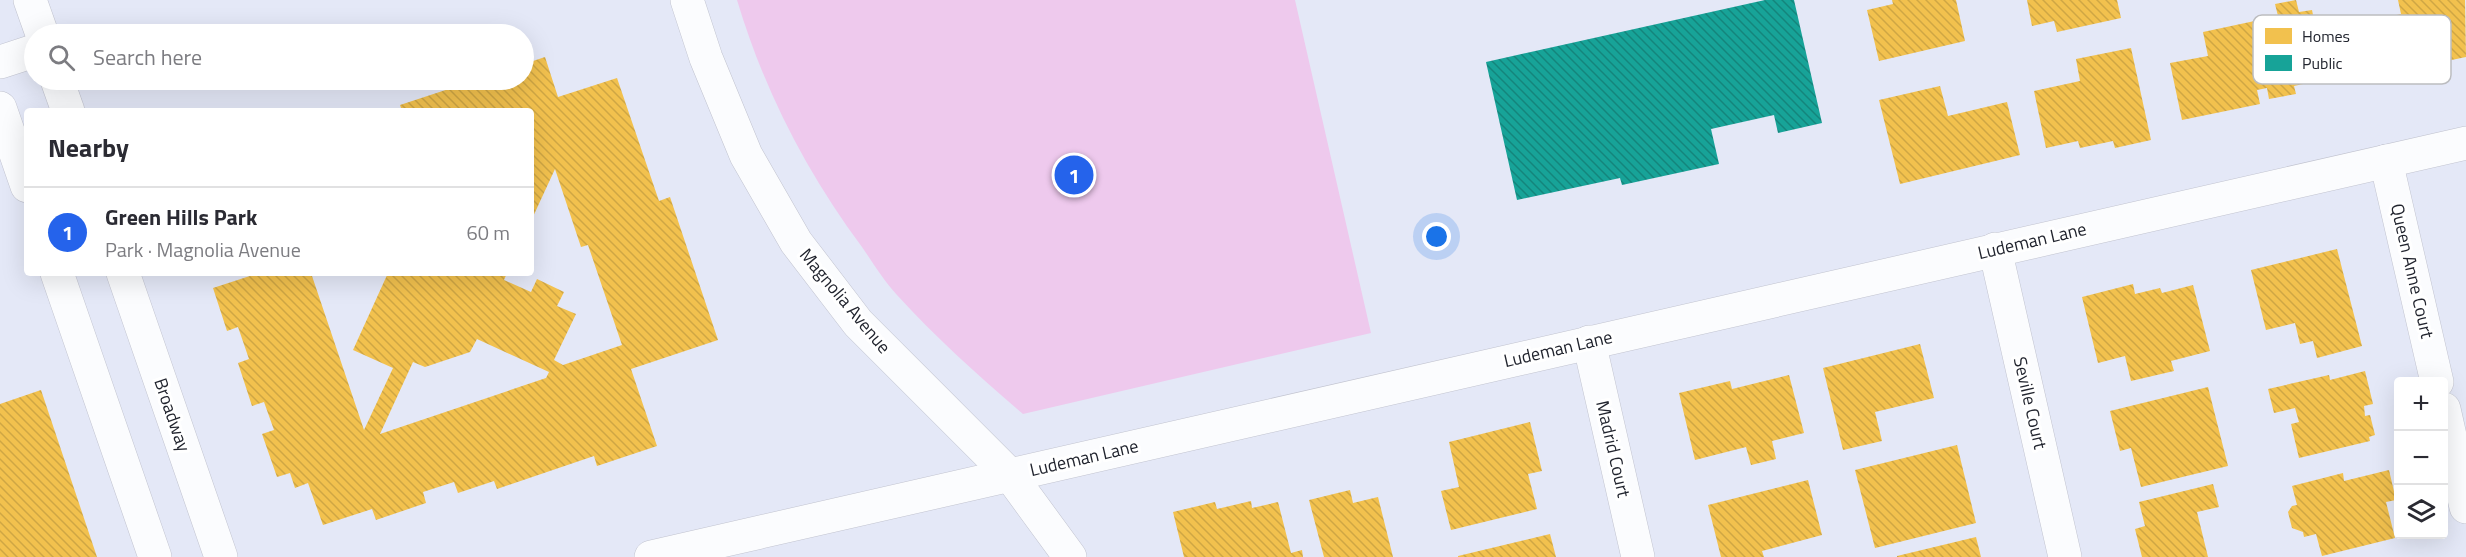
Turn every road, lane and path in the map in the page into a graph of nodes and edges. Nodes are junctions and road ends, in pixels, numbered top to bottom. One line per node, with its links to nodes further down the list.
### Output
1 (30, 0): 3 (street)
2 (687, 0): 18 (street, Magnolia Avenue)
3 (38, 24)
4 (24, 54): 5 (street)
5 (0, 62)
6 (61, 90): 8 (street)
7 (0, 108): 11 (street)
8 (67, 108)
9 (2466, 143): 10 (street, Ludeman Lane)
10 (2386, 161): 12 (street, Ludeman Lane); 16 (street, Queen Anne Court)
11 (24, 177)
12 (1995, 249): 15 (street, Ludeman Lane); 25 (street, Seville Court)
13 (58, 276): 20 (street)
14 (124, 276): 21 (street, Broadway)
15 (1589, 342): 18 (street, Ludeman Lane); 24 (street, Madrid Court)
16 (2436, 377)
17 (2448, 427): 19 (street)
18 (1010, 475): 22 (street, Ludeman Lane); 23 (street, Magnolia Avenue)
19 (2466, 507)
20 (155, 557)
21 (221, 557)
22 (651, 557)
23 (1070, 557)
24 (1638, 557)
25 (2065, 557)

